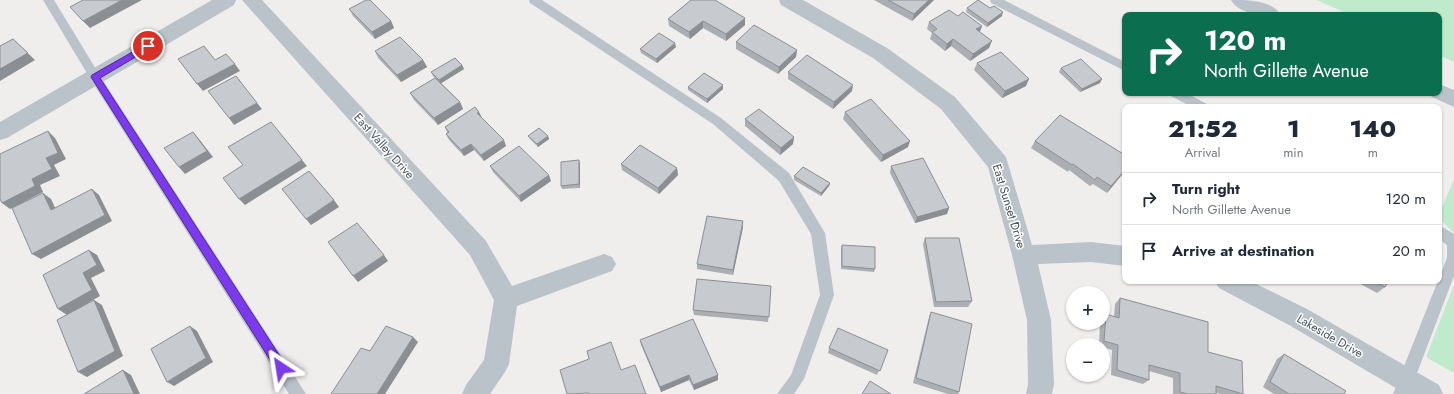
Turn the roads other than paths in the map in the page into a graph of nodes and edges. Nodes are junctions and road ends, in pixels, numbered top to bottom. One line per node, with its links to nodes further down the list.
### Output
1 (48, 0): 10 (lane)
2 (227, 0): 10 (street)
3 (251, 0): 21 (street, East Valley Drive)
4 (534, 0): 25 (lane)
5 (788, 0): 17 (street, East Sunset Drive)
6 (995, 0): 9 (lane)
7 (1240, 0): 8 (street)
8 (1266, 12)
9 (1122, 65)
10 (95, 77): 15 (street); 23 (lane)
11 (1442, 93): 13 (street)
12 (1182, 96): 14 (lane)
13 (1454, 98)
14 (1197, 104)
15 (0, 132)
16 (1442, 233): 22 (lane)
17 (1024, 255): 18 (street); 26 (street, East Sunset Drive)
18 (1122, 256)
19 (604, 264): 21 (street)
20 (1234, 284): 22 (street, Lakeside Drive)
21 (506, 300): 24 (street)
22 (1404, 387): 27 (street, Lakeside Drive)
23 (298, 394)
24 (475, 394)
25 (785, 394)
26 (1040, 394)
27 (1430, 394)

